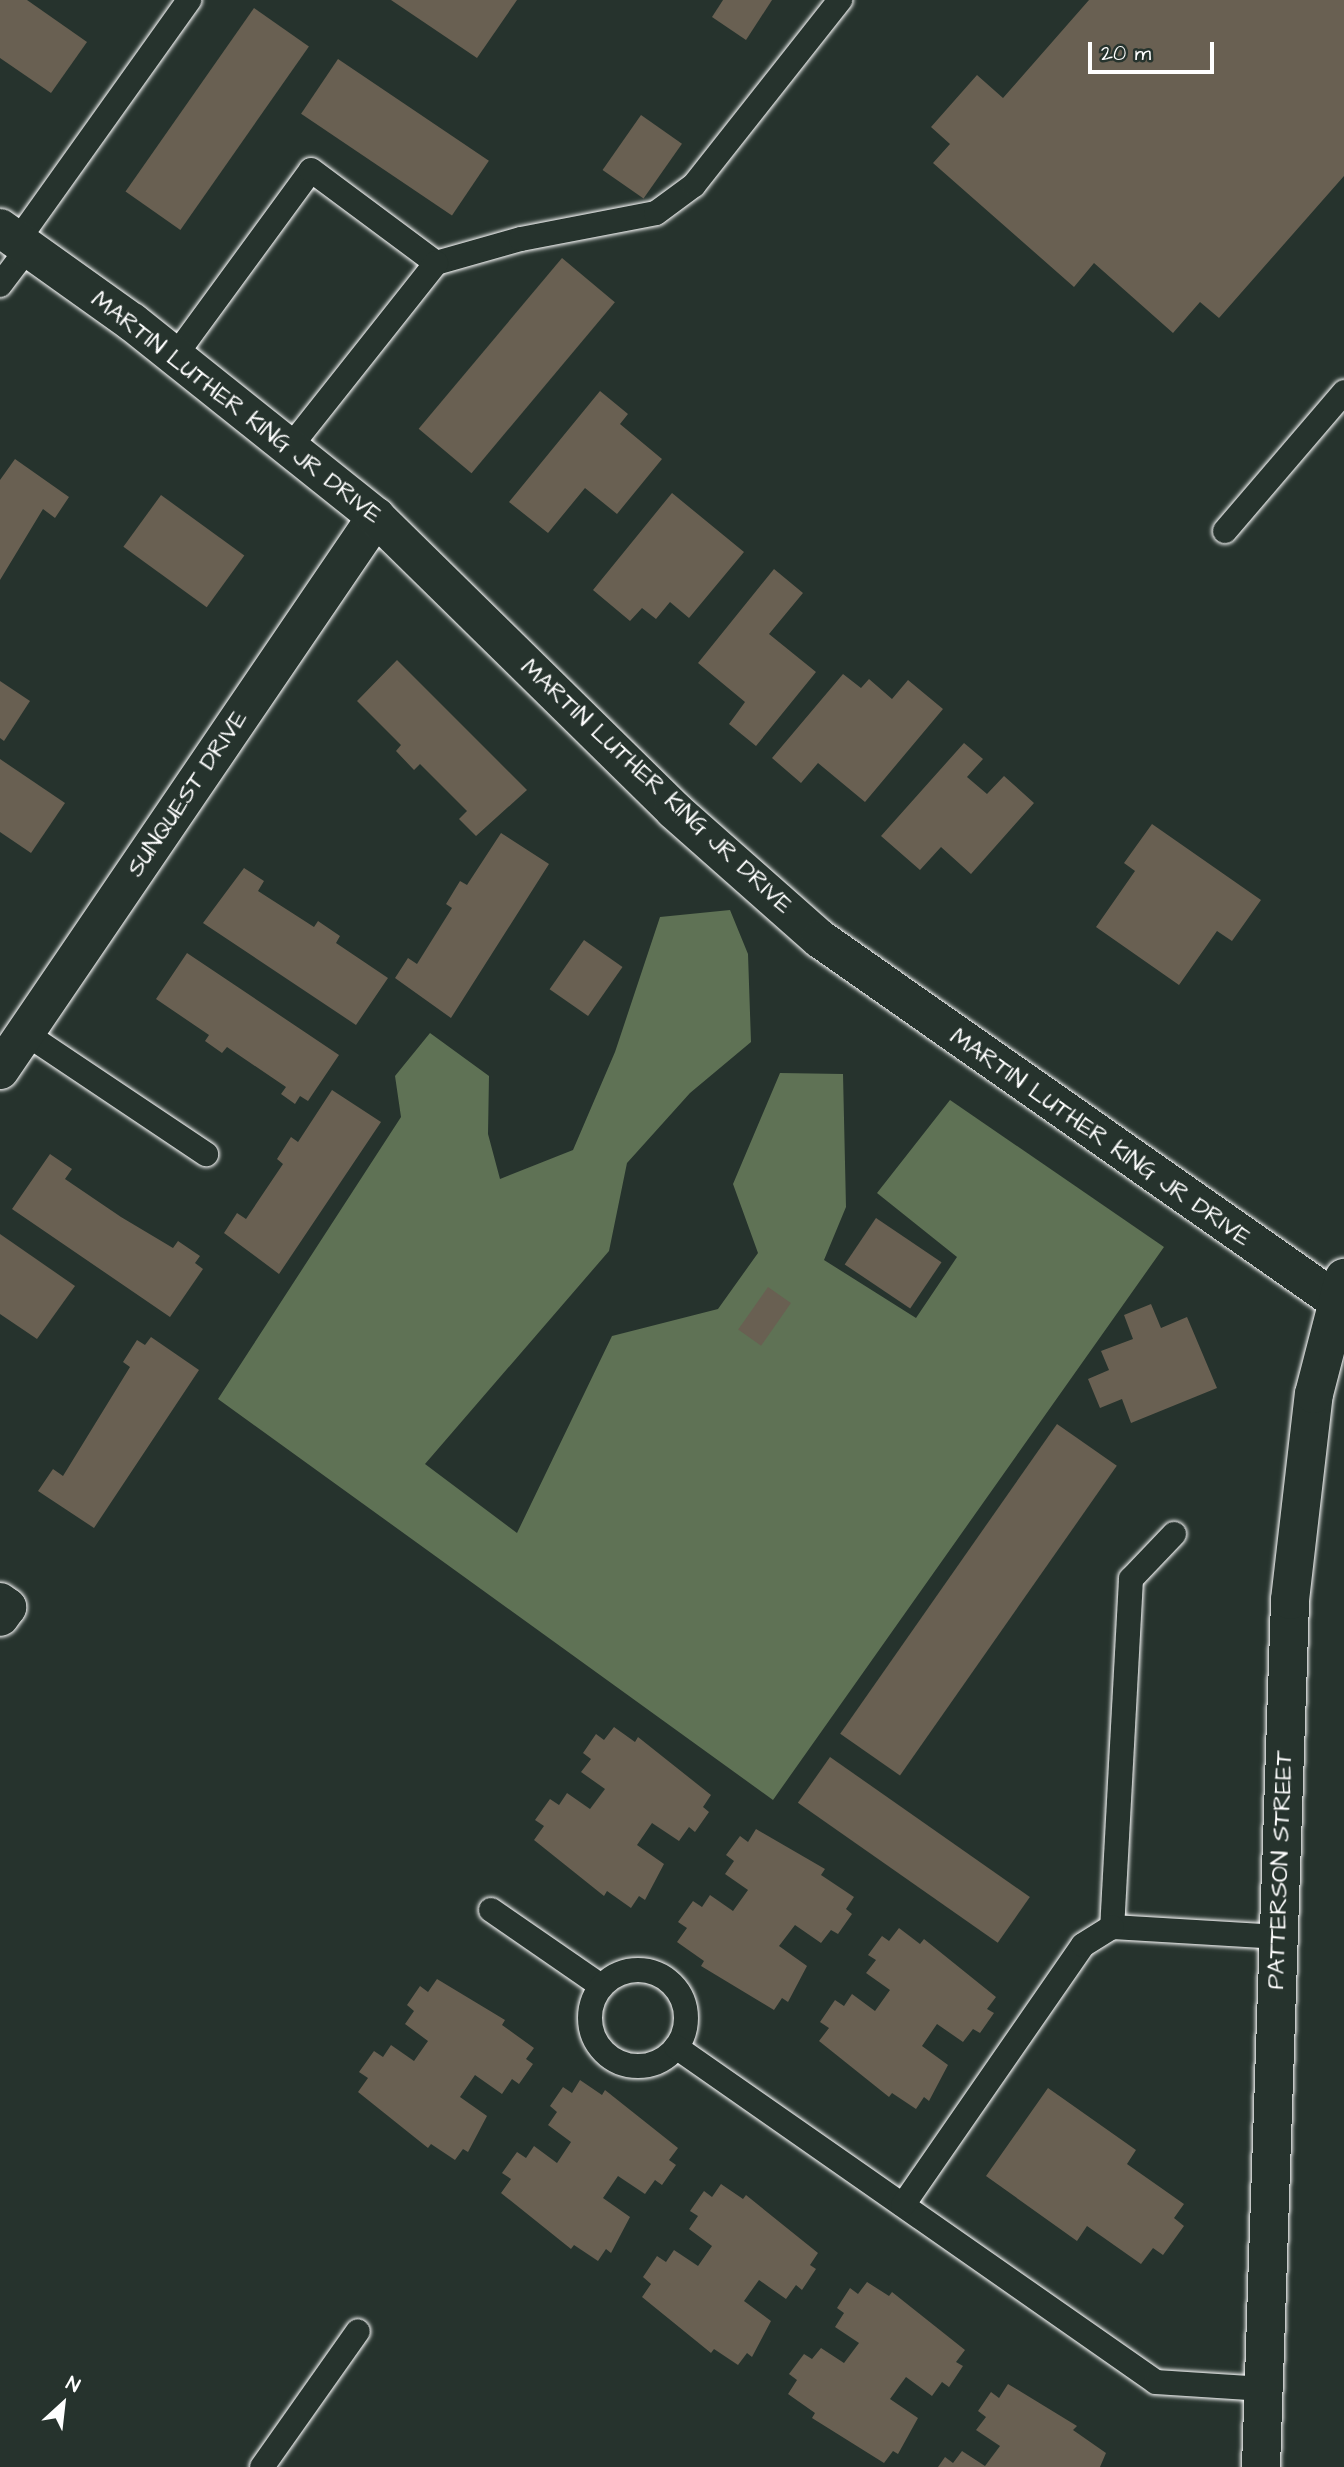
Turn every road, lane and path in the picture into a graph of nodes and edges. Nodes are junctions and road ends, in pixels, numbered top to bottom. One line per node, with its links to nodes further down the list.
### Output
1 (189, 0): 3 (lane)
2 (840, 0): 4 (lane)
3 (15, 239): 5 (lane); 6 (street, MARTIN LUTHER KING JR DRIVE)
4 (436, 263): 6 (lane); 8 (lane)
5 (0, 285)
6 (175, 356): 8 (street, MARTIN LUTHER KING JR DRIVE)
7 (1344, 392): 10 (lane)
8 (290, 447): 9 (street, MARTIN LUTHER KING JR DRIVE)
9 (376, 517): 11 (street, SUNQUEST DRIVE); 14 (street, MARTIN LUTHER KING JR DRIVE)
10 (1225, 531)
11 (25, 1033): 12 (street, SUNQUEST DRIVE); 13 (lane)
12 (0, 1070)
13 (206, 1154)
14 (1341, 1295): 18 (street, PATTERSON STREET)
15 (1174, 1534): 17 (lane)
16 (491, 1910): 19 (lane)
17 (1112, 1927): 18 (lane); 21 (lane)
18 (1280, 1937): 23 (street, PATTERSON STREET)
19 (601, 1986): 20 (lane); 20 (lane)
20 (676, 2047): 21 (lane)
21 (903, 2205): 23 (lane)
22 (358, 2331): 24 (lane)
23 (1264, 2389): 25 (street, PATTERSON STREET)
24 (262, 2467)
25 (1261, 2467)

